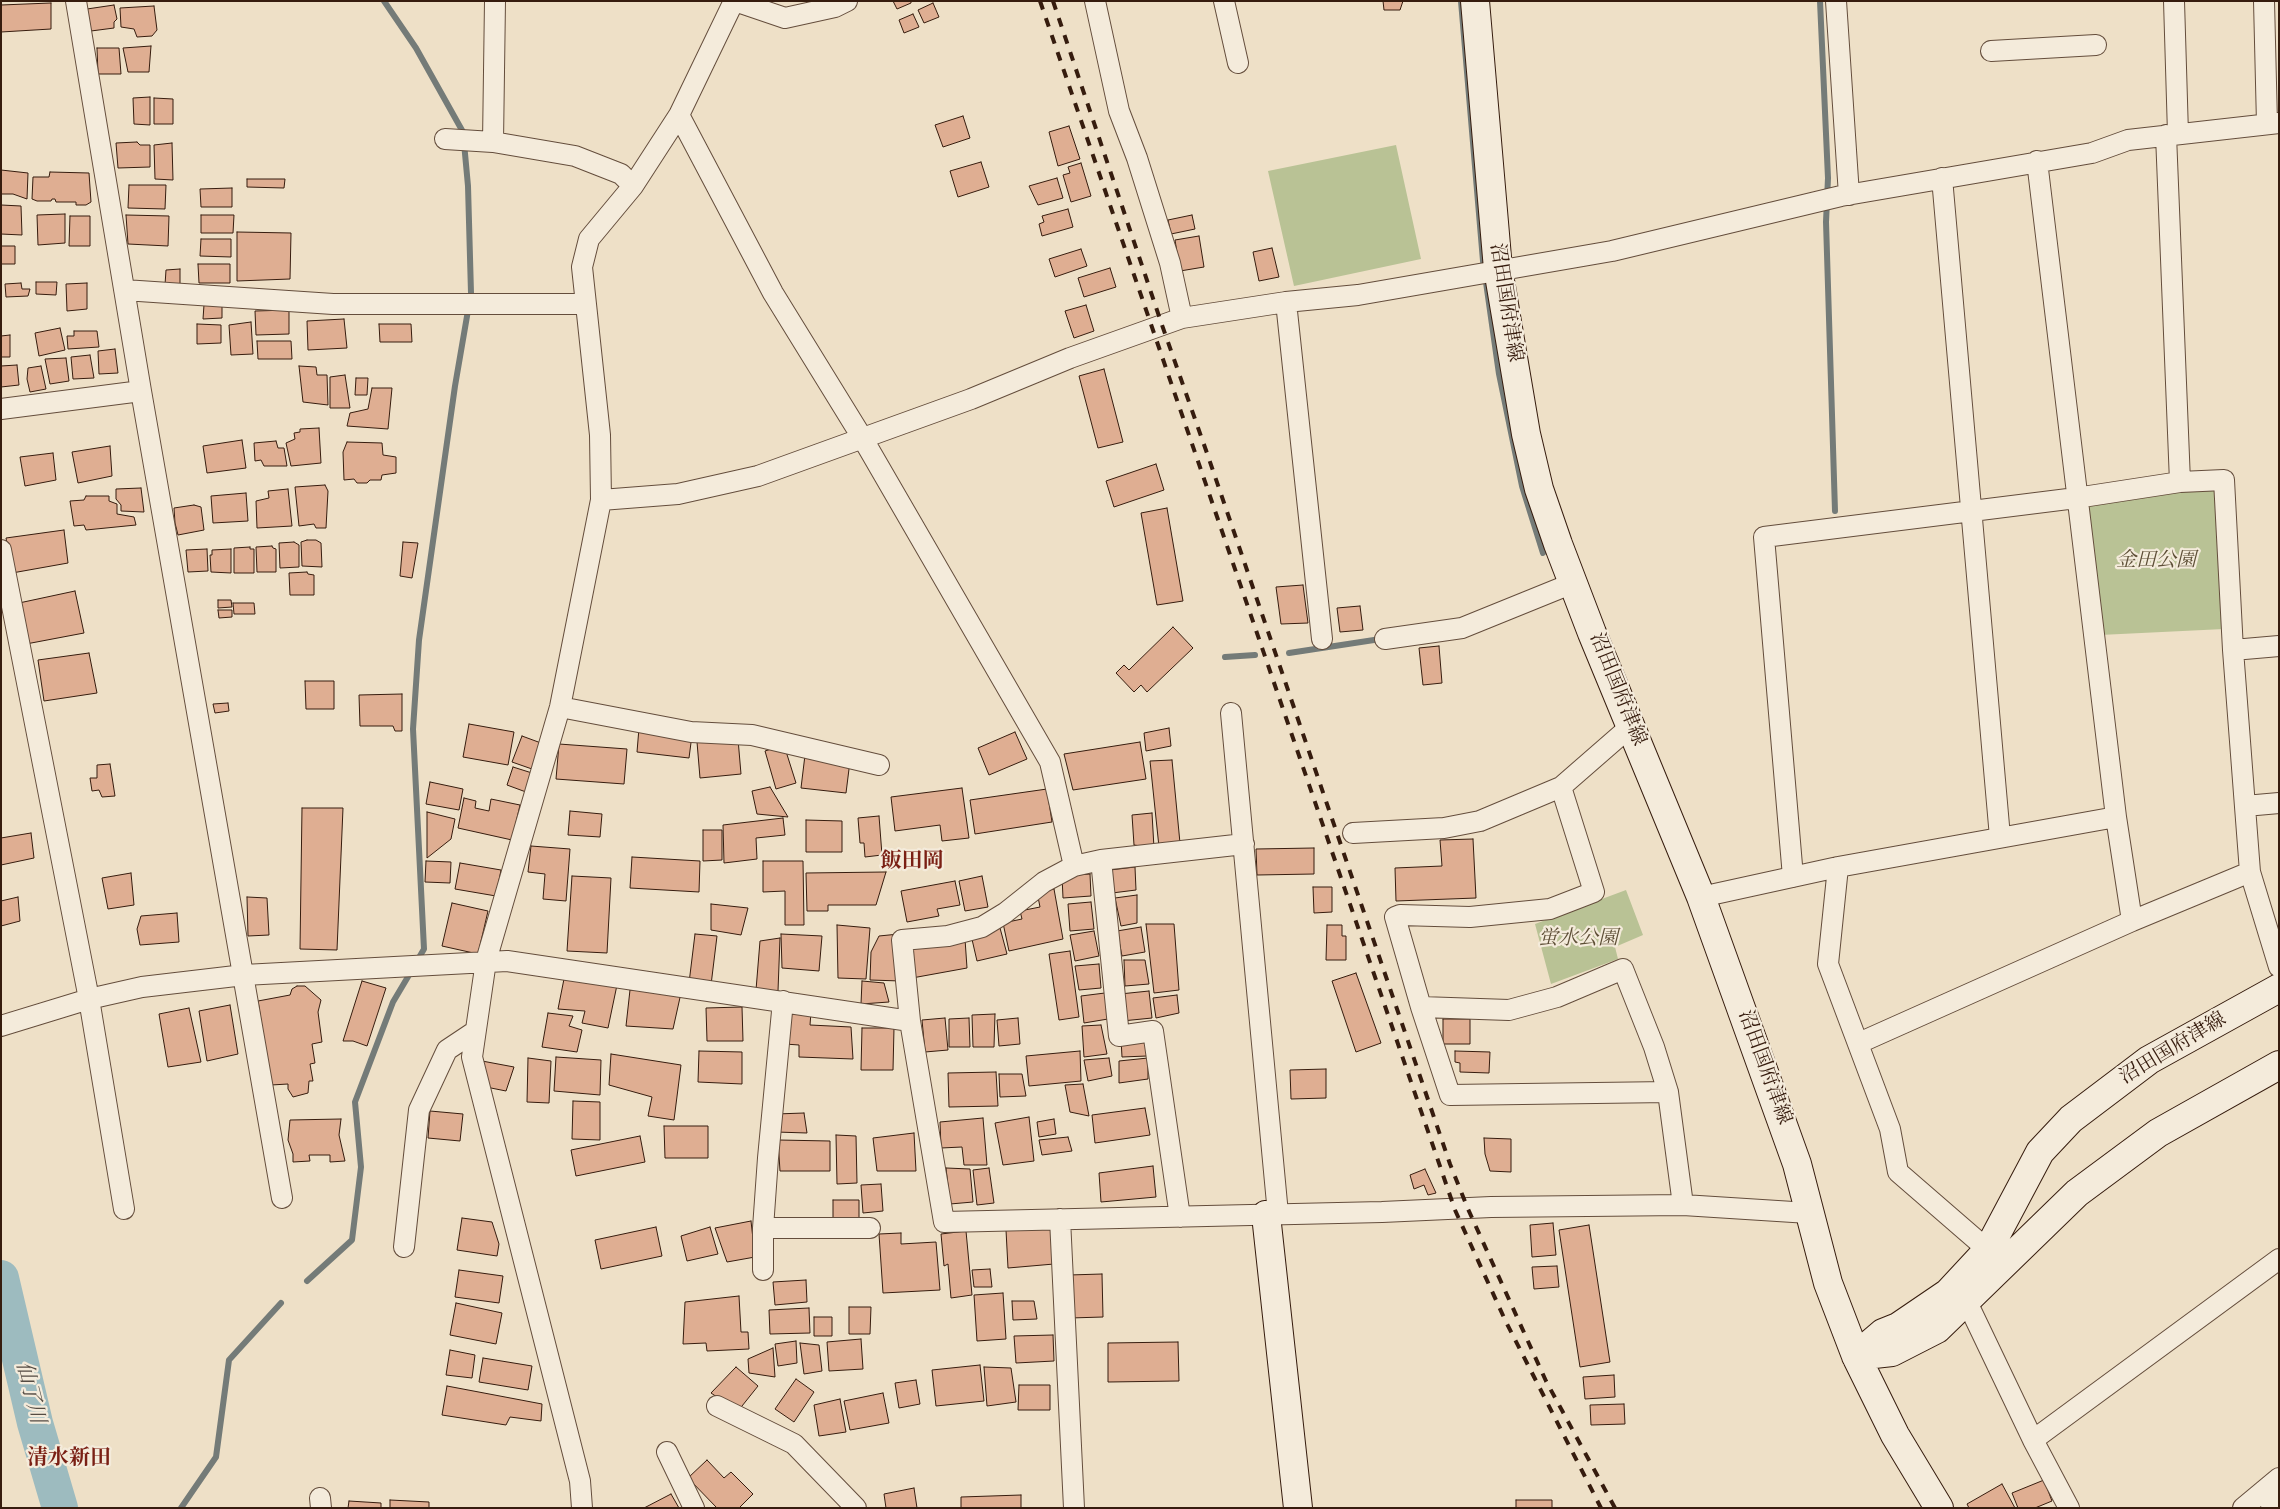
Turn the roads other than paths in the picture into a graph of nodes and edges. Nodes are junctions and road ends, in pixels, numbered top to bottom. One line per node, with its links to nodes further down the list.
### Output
1 (76, 1): 24 (street)
2 (495, 1): 18 (street)
3 (735, 1): 4 (street); 14 (street)
4 (847, 1)
5 (1095, 1): 27 (street)
6 (1224, 1): 13 (street)
7 (1475, 1): 23 (main road, 沼田国府津線)
8 (1836, 1): 22 (street)
9 (2174, 1): 16 (street)
10 (2264, 1): 15 (street)
11 (2096, 45): 12 (street)
12 (1990, 51)
13 (1238, 62)
14 (679, 115): 21 (street); 30 (street)
15 (2273, 123): 16 (street)
16 (2172, 134): 19 (street); 31 (street)
17 (450, 140): 18 (street)
18 (484, 142): 21 (street)
19 (2037, 161): 20 (street); 32 (street)
20 (1942, 178): 22 (street); 34 (street)
21 (633, 186): 26 (street)
22 (1845, 195): 23 (street)
23 (1498, 269): 25 (street); 36 (main road, 沼田国府津線)
24 (124, 290): 26 (street); 28 (street)
25 (1286, 302): 27 (street); 37 (street)
26 (585, 304): 33 (street)
27 (1182, 318): 30 (street)
28 (140, 390): 29 (street); 61 (street)
29 (1, 410)
30 (863, 439): 33 (street); 53 (street)
31 (2180, 482): 32 (street); 40 (street)
32 (2076, 498): 34 (street); 48 (street)
33 (602, 500): 41 (street)
34 (1970, 510): 50 (street); 56 (street)
35 (1, 550): 63 (street)
36 (1573, 583): 38 (street); 43 (main road, 沼田国府津線)
37 (1322, 638)
38 (1385, 639)
39 (2279, 646): 40 (street)
40 (2233, 650): 47 (street)
41 (560, 707): 44 (street); 59 (street)
42 (1231, 713): 51 (street)
43 (1631, 726): 45 (street); 57 (main road, 沼田国府津線)
44 (880, 765)
45 (1561, 787): 49 (street); 65 (street)
46 (2279, 803): 47 (street)
47 (2245, 806): 55 (street)
48 (2116, 817): 50 (street); 58 (street)
49 (1353, 833)
50 (2000, 837): 54 (street)
51 (1244, 844): 52 (street); 76 (street)
52 (1101, 860): 53 (street); 77 (street)
53 (1074, 866): 66 (street)
54 (1838, 867): 56 (street); 69 (street)
55 (2250, 872): 58 (street); 60 (street)
56 (1793, 877): 57 (street)
57 (1701, 897): 75 (main road, 沼田国府津線)
58 (2132, 921): 69 (street)
59 (486, 961): 61 (street); 64 (street); 68 (street)
60 (2279, 967)
61 (244, 975): 63 (street); 72 (street)
62 (2279, 988): 82 (main road, 沼田国府津線)
63 (89, 998): 67 (street); 74 (street)
64 (784, 1001): 66 (street); 79 (street)
65 (1421, 1007): 71 (street); 71 (street)
66 (910, 1022): 78 (street)
67 (1, 1026)
68 (474, 1032): 81 (street); 91 (street)
69 (1859, 1043): 82 (street)
70 (2279, 1065): 85 (main road)
71 (1668, 1092): 73 (street)
72 (282, 1198)
73 (1683, 1205): 75 (street); 76 (street)
74 (124, 1209)
75 (1809, 1213): 86 (main road, 沼田国府津線)
76 (1272, 1214): 77 (street); 98 (main road)
77 (1180, 1217): 78 (street)
78 (1060, 1218): 97 (street)
79 (763, 1228): 80 (street); 84 (street)
80 (870, 1228)
81 (404, 1247)
82 (1988, 1250): 86 (main road, 沼田国府津線)
83 (2279, 1259): 88 (street)
84 (763, 1270)
85 (1967, 1302): 86 (main road); 88 (street)
86 (1856, 1356): 99 (main road)
87 (717, 1406): 96 (street)
88 (2033, 1440): 100 (street)
89 (667, 1452): 95 (street)
90 (2279, 1478): 101 (street)
91 (580, 1481): 93 (street); 94 (street)
92 (2279, 1501): 102 (street)
93 (582, 1508)
94 (594, 1508)
95 (694, 1508)
96 (856, 1508)
97 (1074, 1508)
98 (1298, 1508)
99 (1940, 1508)
100 (2069, 1508)
101 (2243, 1508)
102 (2271, 1508)

